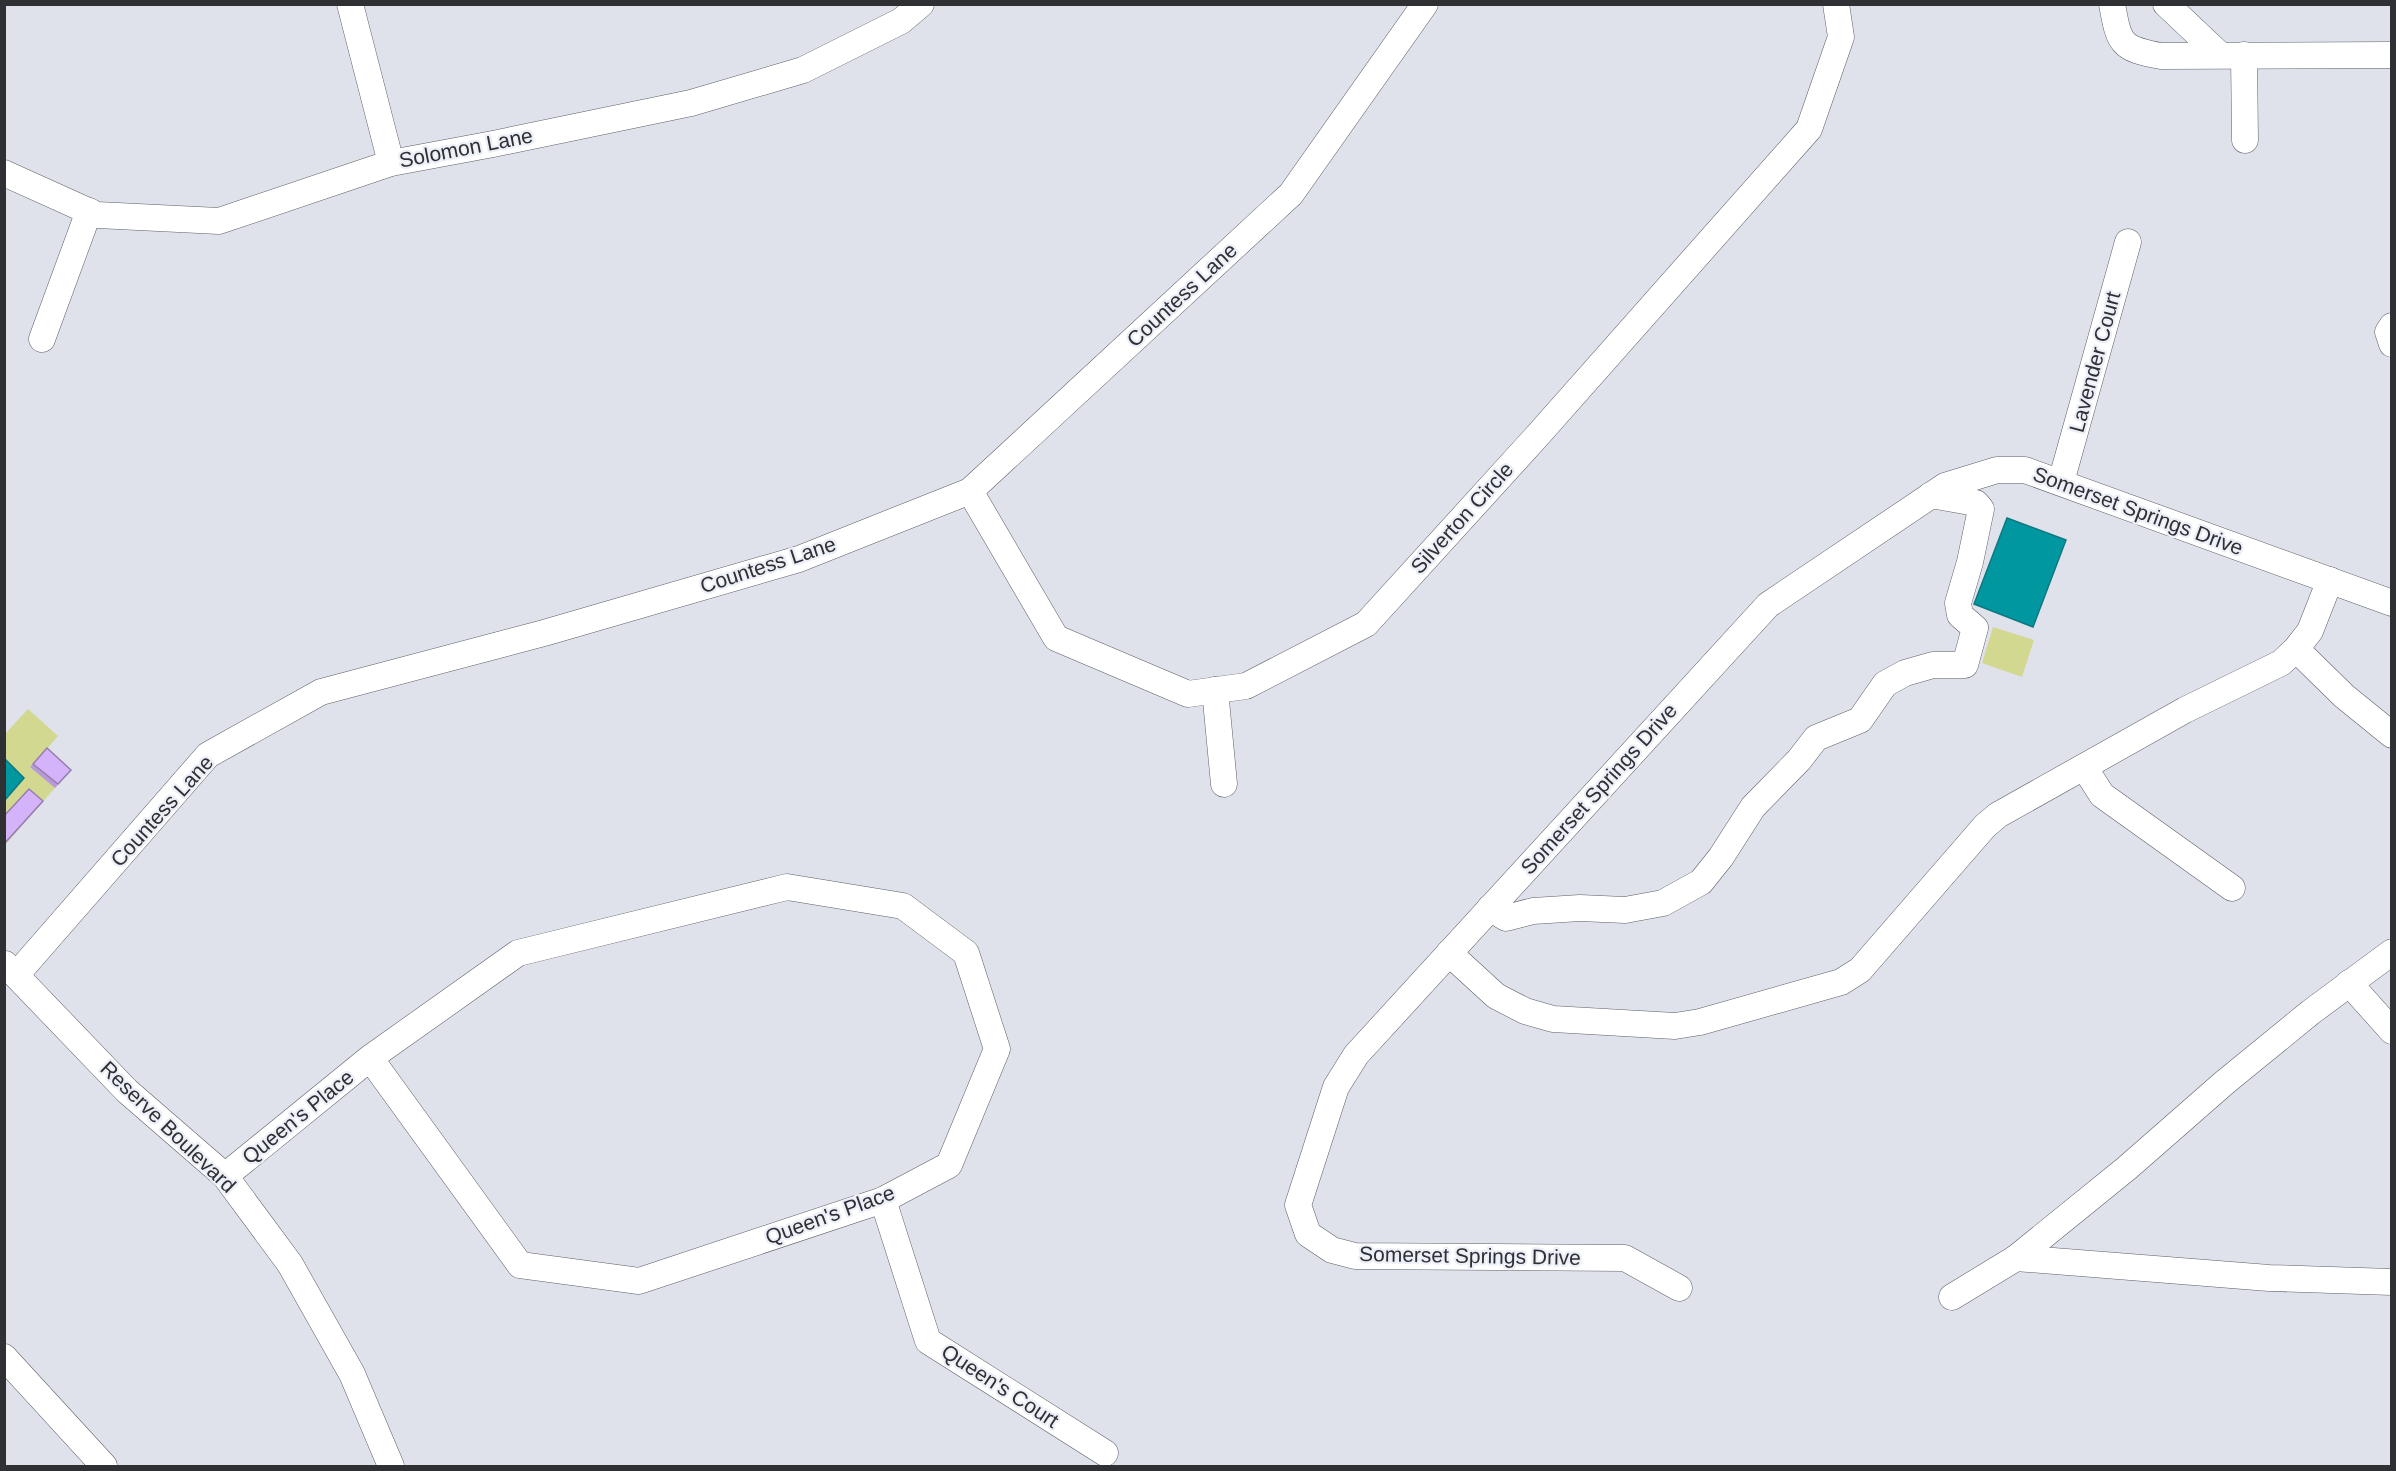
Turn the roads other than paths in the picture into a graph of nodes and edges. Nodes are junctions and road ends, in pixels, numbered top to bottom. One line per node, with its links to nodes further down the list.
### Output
1 (350, 4): 10 (street)
2 (921, 4): 10 (street, Solomon Lane)
3 (1425, 4): 18 (street, Countess Lane)
4 (1836, 4): 23 (street, Silverton Circle)
5 (2112, 4): 8 (street)
6 (2166, 4): 8 (street)
7 (2391, 55): 8 (street)
8 (2232, 56): 9 (street)
9 (2245, 140)
10 (391, 163): 12 (street, Solomon Lane)
11 (4, 173): 12 (street, Solomon Lane)
12 (89, 211): 15 (street)
13 (2128, 242): 17 (street, Lavender Court)
14 (2391, 326): 16 (street)
15 (42, 339)
16 (2391, 344)
17 (2061, 483): 19 (street, Somerset Springs Drive); 20 (street, Somerset Springs Drive)
18 (970, 491): 23 (street, Silverton Circle); 31 (street, Countess Lane)
19 (1931, 495): 28 (street, Somerset Springs Drive); 28 (street)
20 (2330, 580): 21 (street, Somerset Springs Drive); 22 (street)
21 (2391, 603)
22 (2296, 649): 24 (street); 25 (street)
23 (1215, 690): 26 (street)
24 (2391, 735)
25 (2084, 767): 27 (street); 30 (street)
26 (1224, 784)
27 (2232, 888)
28 (1490, 908): 30 (street, Somerset Springs Drive)
29 (2391, 952): 32 (street)
30 (1449, 953): 39 (street, Somerset Springs Drive)
31 (11, 969): 35 (street, Reserve Boulevard)
32 (2349, 983): 33 (street); 37 (street)
33 (2391, 1031)
34 (370, 1058): 35 (street, Queen's Place); 36 (street, Queen's Place); 36 (street, Queen's Place)
35 (225, 1176): 44 (street, Reserve Boulevard)
36 (883, 1200): 42 (street, Queen's Court)
37 (2016, 1258): 38 (street); 40 (street)
38 (2391, 1282)
39 (1679, 1288)
40 (1952, 1297)
41 (4, 1358): 43 (street)
42 (1105, 1453)
43 (104, 1467)
44 (391, 1467)

